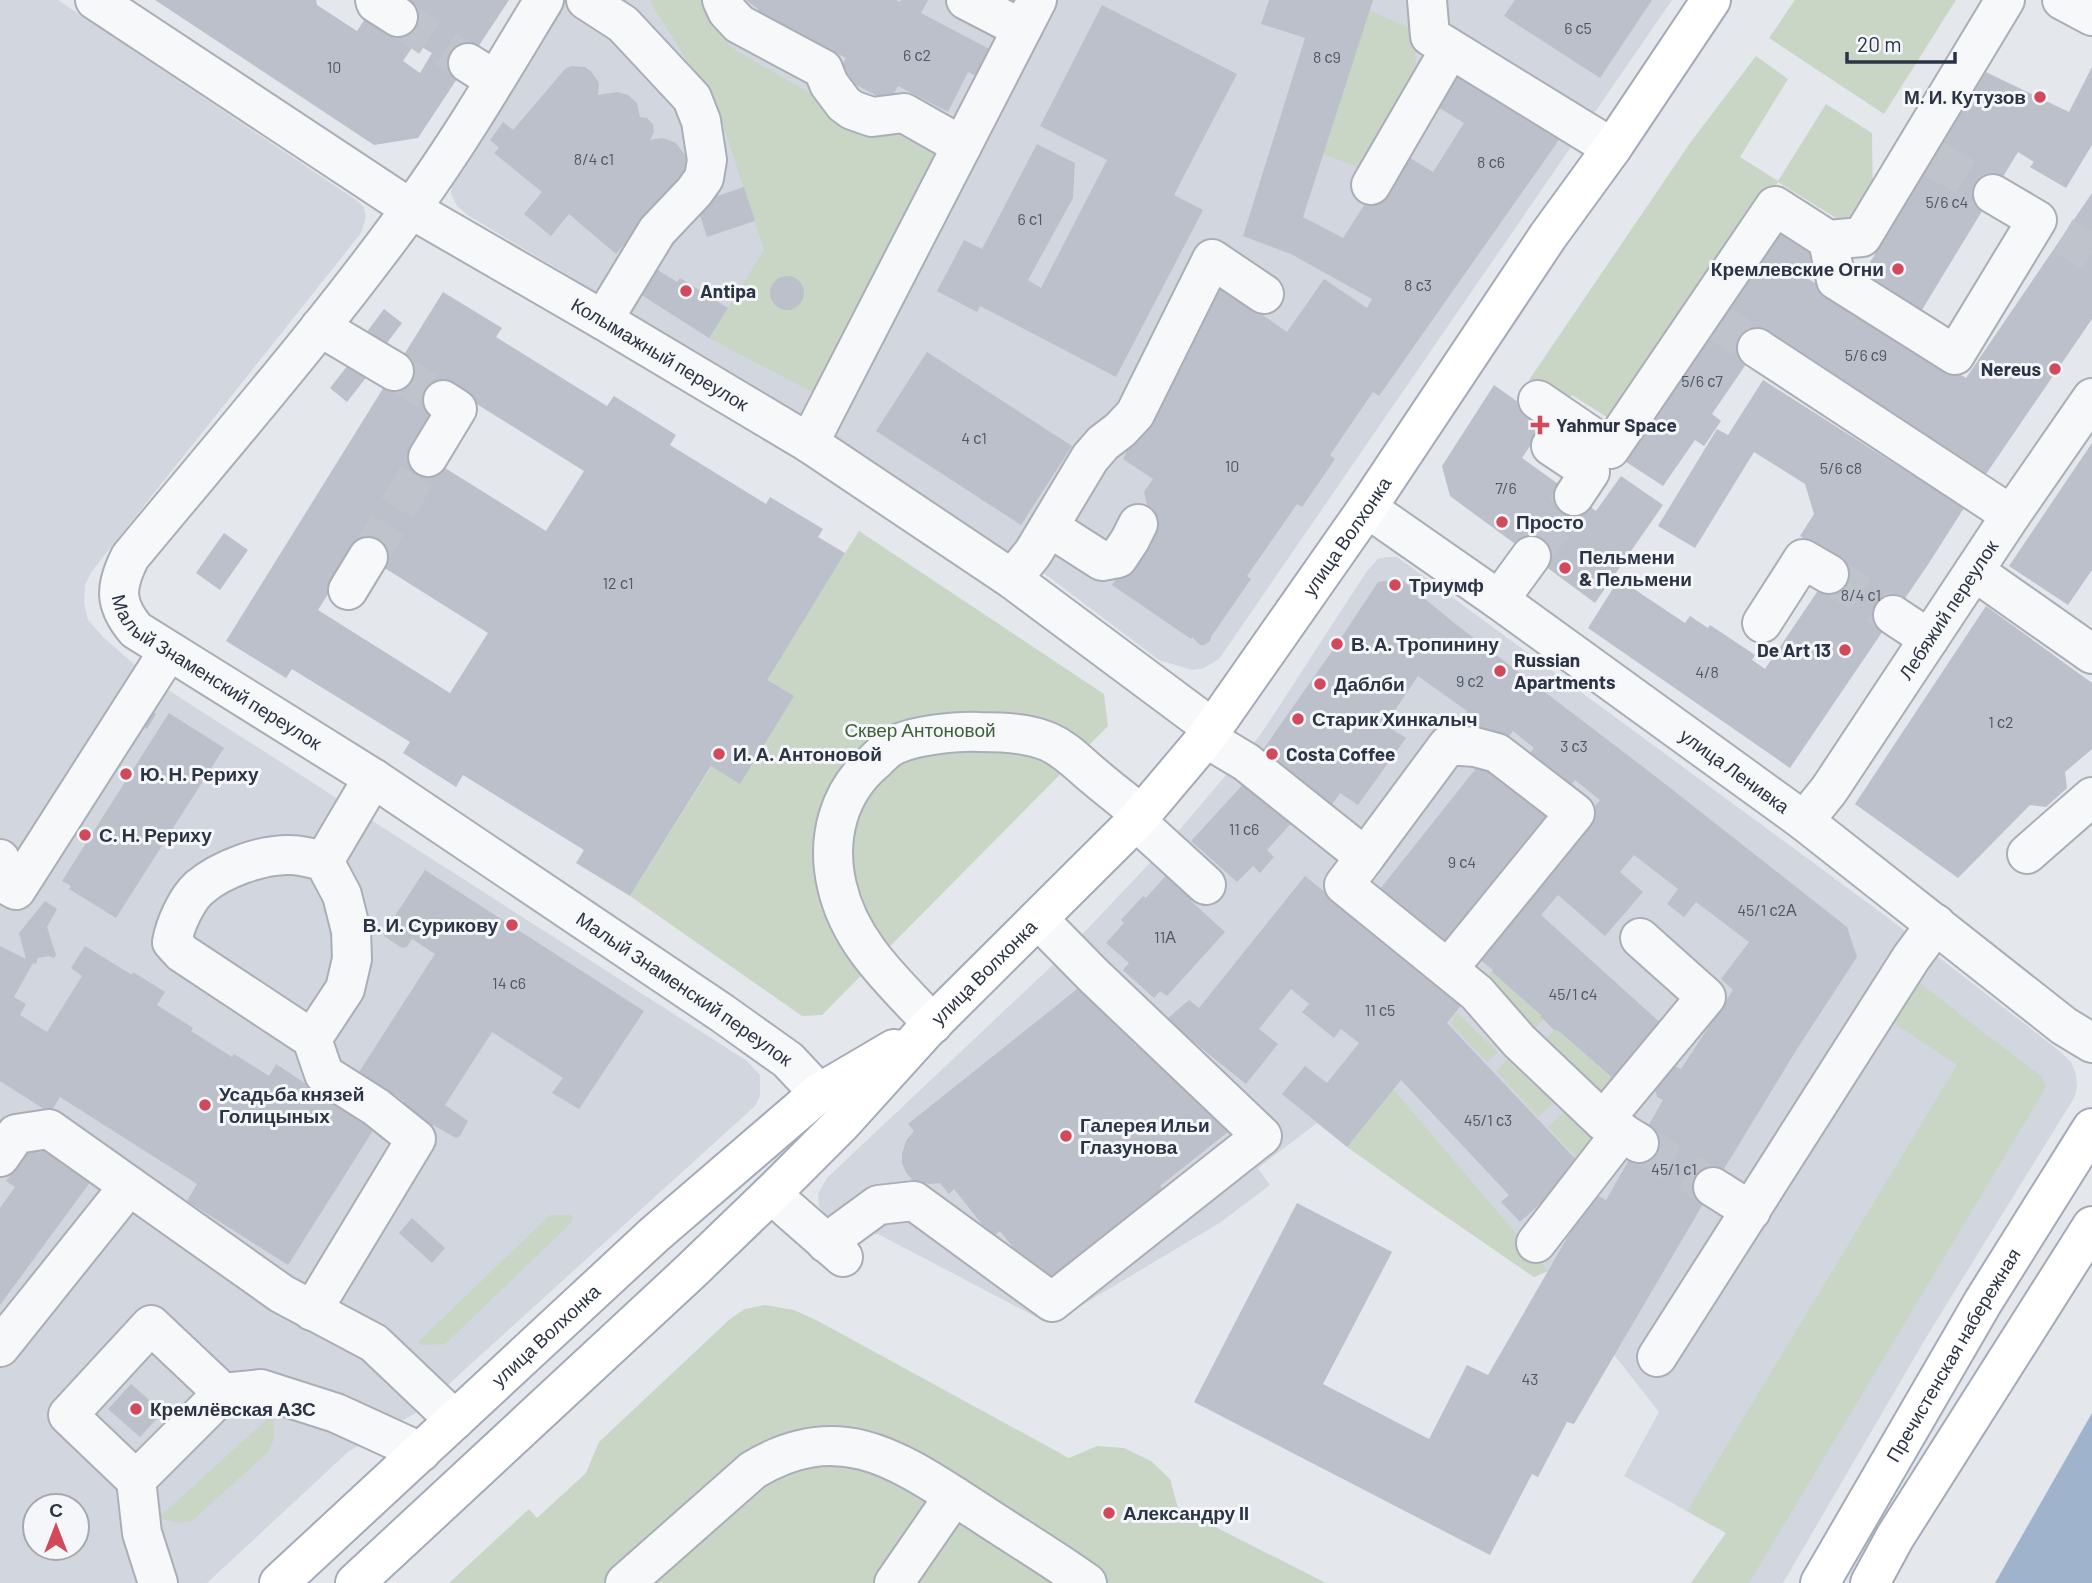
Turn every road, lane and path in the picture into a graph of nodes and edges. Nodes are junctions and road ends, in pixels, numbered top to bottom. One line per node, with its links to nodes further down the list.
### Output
1 (95, 0): 17 (street, Колымажный переулок)
2 (544, 0): 17 (street, Малый Знаменский переулок)
3 (586, 0): 20 (street)
4 (722, 0): 13 (street)
5 (967, 0): 10 (street)
6 (1427, 0): 12 (street)
7 (1711, 0): 14 (main road, улица Волхонка)
8 (2005, 0): 18 (street)
9 (2062, 0): 11 (street)
10 (1030, 14): 13 (street)
11 (2092, 16)
12 (1450, 49): 14 (street); 15 (street)
13 (962, 146): 27 (street)
14 (1612, 148): 31 (main road, улица Волхонка)
15 (1371, 185)
16 (1993, 194): 18 (street)
17 (411, 209): 20 (street, Колымажный переулок); 21 (street, Малый Знаменский переулок)
18 (1828, 240): 26 (street)
19 (1264, 294): 34 (street)
20 (603, 320): 27 (street, Колымажный переулок)
21 (320, 327): 23 (street); 45 (street, Малый Знаменский переулок)
22 (1757, 348): 32 (street)
23 (394, 371)
24 (2092, 398): 32 (street, Лебяжий переулок)
25 (443, 400): 29 (street)
26 (1538, 400)
27 (809, 443): 39 (street, Колымажный переулок)
28 (1551, 446): 30 (street)
29 (428, 457)
30 (1574, 496)
31 (1367, 508): 41 (street, улица Ленивка); 47 (main road, улица Волхонка)
32 (2011, 515): 37 (street, Лебяжий переулок)
33 (1138, 524): 34 (street)
34 (1049, 527): 39 (street)
35 (1531, 556): 41 (street)
36 (368, 557): 40 (street)
37 (1974, 571): 44 (street, Лебяжий переулок); 46 (street)
38 (1829, 574): 43 (street)
39 (1012, 579): 47 (street, Колымажный переулок)
40 (348, 590)
41 (1499, 600): 51 (street, улица Ленивка)
42 (1893, 615): 44 (street)
43 (1762, 623)
44 (1929, 639): 51 (street, Лебяжий переулок)
45 (168, 652): 48 (street, Малый Знаменский переулок); 54 (street)
46 (2092, 654)
47 (1209, 733): 50 (main road, улица Волхонка); 55 (street, Колымажный переулок)
48 (373, 778): 53 (street); 64 (street, Малый Знаменский переулок)
49 (2092, 797): 52 (street)
50 (1138, 817): 56 (street); 57 (main road, улица Волхонка); 61 (street)
51 (1804, 821): 58 (street, улица Ленивка)
52 (2027, 854)
53 (324, 861): 62 (street); 62 (street)
54 (2, 876)
55 (1347, 880): 60 (street, Колымажный переулок); 60 (street)
56 (1206, 886)
57 (1038, 919): 61 (main road, улица Волхонка); 70 (street)
58 (1936, 924): 63 (street, улица Ленивка); 71 (street)
59 (1640, 938): 66 (street)
60 (1465, 971): 66 (street, Колымажный переулок)
61 (929, 1027): 64 (main road, улица Волхонка); 70 (main road, улица Волхонка)
62 (312, 1039): 74 (street)
63 (2092, 1043)
64 (819, 1093): 78 (main road, улица Волхонка)
65 (2092, 1128): 88 (main road, Пречистенская набережная)
66 (1621, 1132): 73 (street)
67 (0, 1157): 68 (street)
68 (129, 1186): 74 (street); 75 (street)
69 (1713, 1188): 71 (street)
70 (771, 1194): 84 (main road, улица Волхонка)
71 (1751, 1210): 76 (street)
72 (2092, 1226): 89 (main road)
73 (1535, 1243)
74 (312, 1311): 78 (street)
75 (0, 1347)
76 (1657, 1357)
77 (223, 1393): 79 (street); 80 (street); 80 (street)
78 (455, 1420): 79 (main road, улица Волхонка)
79 (421, 1452): 83 (main road, улица Волхонка)
80 (136, 1480): 82 (street)
81 (954, 1496): 85 (street); 86 (street); 87 (street)
82 (158, 1583)
83 (279, 1583)
84 (355, 1583)
85 (625, 1583)
86 (894, 1583)
87 (1087, 1583)
88 (1820, 1583)
89 (1870, 1583)

